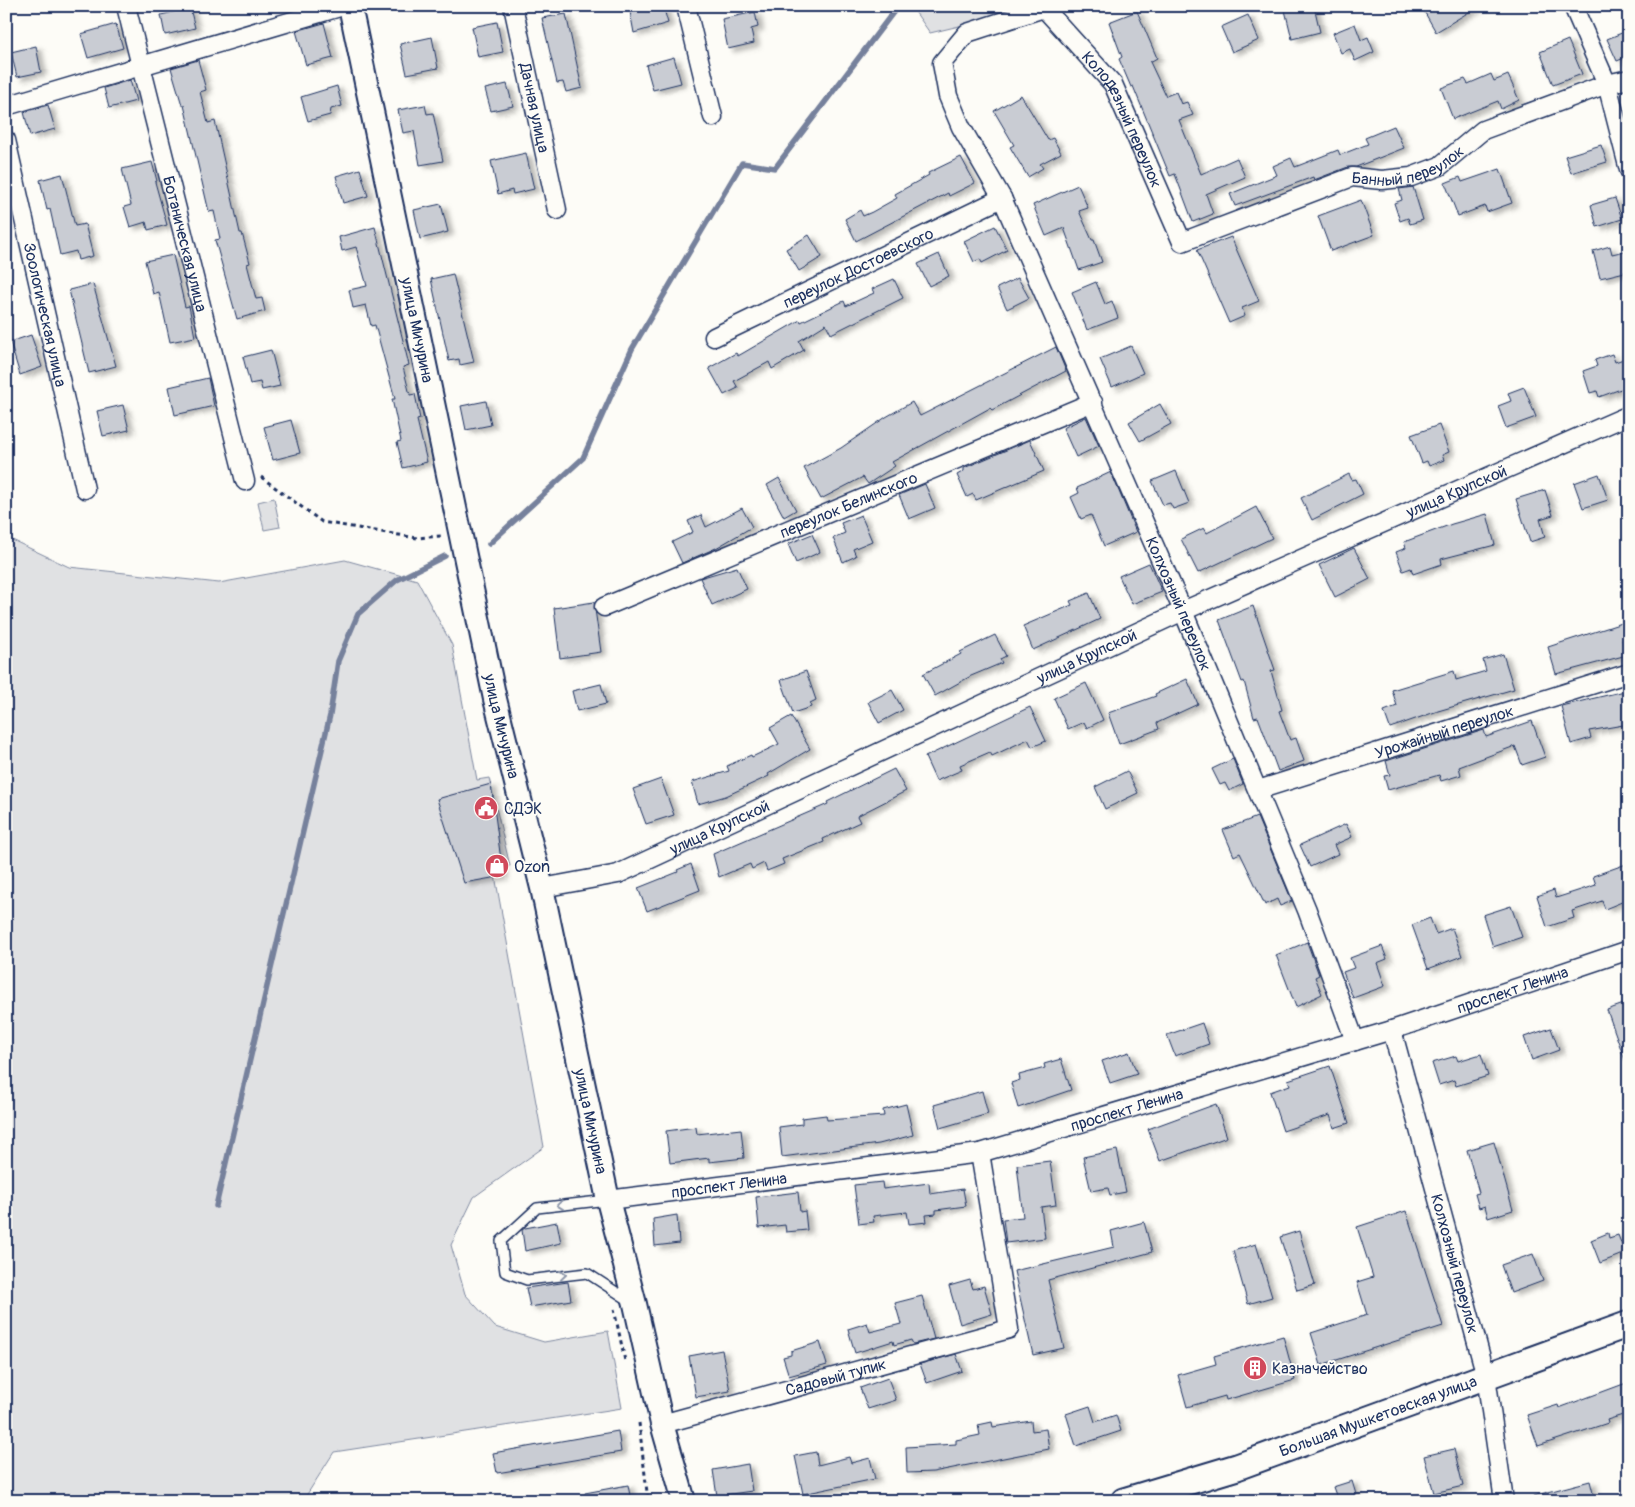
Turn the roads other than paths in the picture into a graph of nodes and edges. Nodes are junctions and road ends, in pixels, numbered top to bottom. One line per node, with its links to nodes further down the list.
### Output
1 (126, 6): 8 (street, Ботаническая улица)
2 (343, 6): 8 (street)
3 (350, 6): 27 (street, улица Мичурина)
4 (513, 6): 16 (street, Дачная улица)
5 (686, 6): 12 (street)
6 (1573, 6): 10 (street)
7 (1047, 7): 15 (street, Колхозный переулок); 17 (street, Колодезный переулок)
8 (141, 66): 11 (street); 21 (street, Ботаническая улица)
9 (1629, 79): 10 (street, Банный переулок)
10 (1607, 84): 14 (street); 17 (street, Банный переулок)
11 (6, 106)
12 (713, 118)
13 (6, 140): 22 (street, Зоологическая улица)
14 (1629, 170)
15 (1002, 198): 18 (street, переулок Достоевского); 19 (street, Колхозный переулок)
16 (557, 210)
17 (1182, 242)
18 (714, 337)
19 (1093, 402): 23 (street, переулок Белинского); 24 (street, Колхозный переулок)
20 (1629, 415): 24 (street, улица Крупской)
21 (251, 477)
22 (84, 489)
23 (604, 607)
24 (1183, 611): 26 (street, Колхозный переулок); 27 (street, улица Крупской)
25 (1629, 673): 26 (street, Урожайный переулок)
26 (1258, 790): 30 (street, Колхозный переулок)
27 (542, 888): 32 (street, улица Мичурина)
28 (1629, 950): 29 (street, проспект Ленина)
29 (1392, 1030): 30 (street, проспект Ленина); 35 (street, Колхозный переулок)
30 (1355, 1041): 31 (street, проспект Ленина)
31 (980, 1153): 32 (street, проспект Ленина); 36 (street, Садовый тупик)
32 (608, 1200): 33 (street, улица Мичурина); 33 (lane, one-way to 33)
33 (635, 1304): 36 (street, улица Мичурина)
34 (1629, 1324): 35 (main road, Большая Мушкетовская улица)
35 (1486, 1376): 38 (main road, Большая Мушкетовская улица); 39 (street, Колхозный переулок)
36 (662, 1424): 37 (street, улица Мичурина)
37 (684, 1501)
38 (1124, 1501)
39 (1504, 1501)

